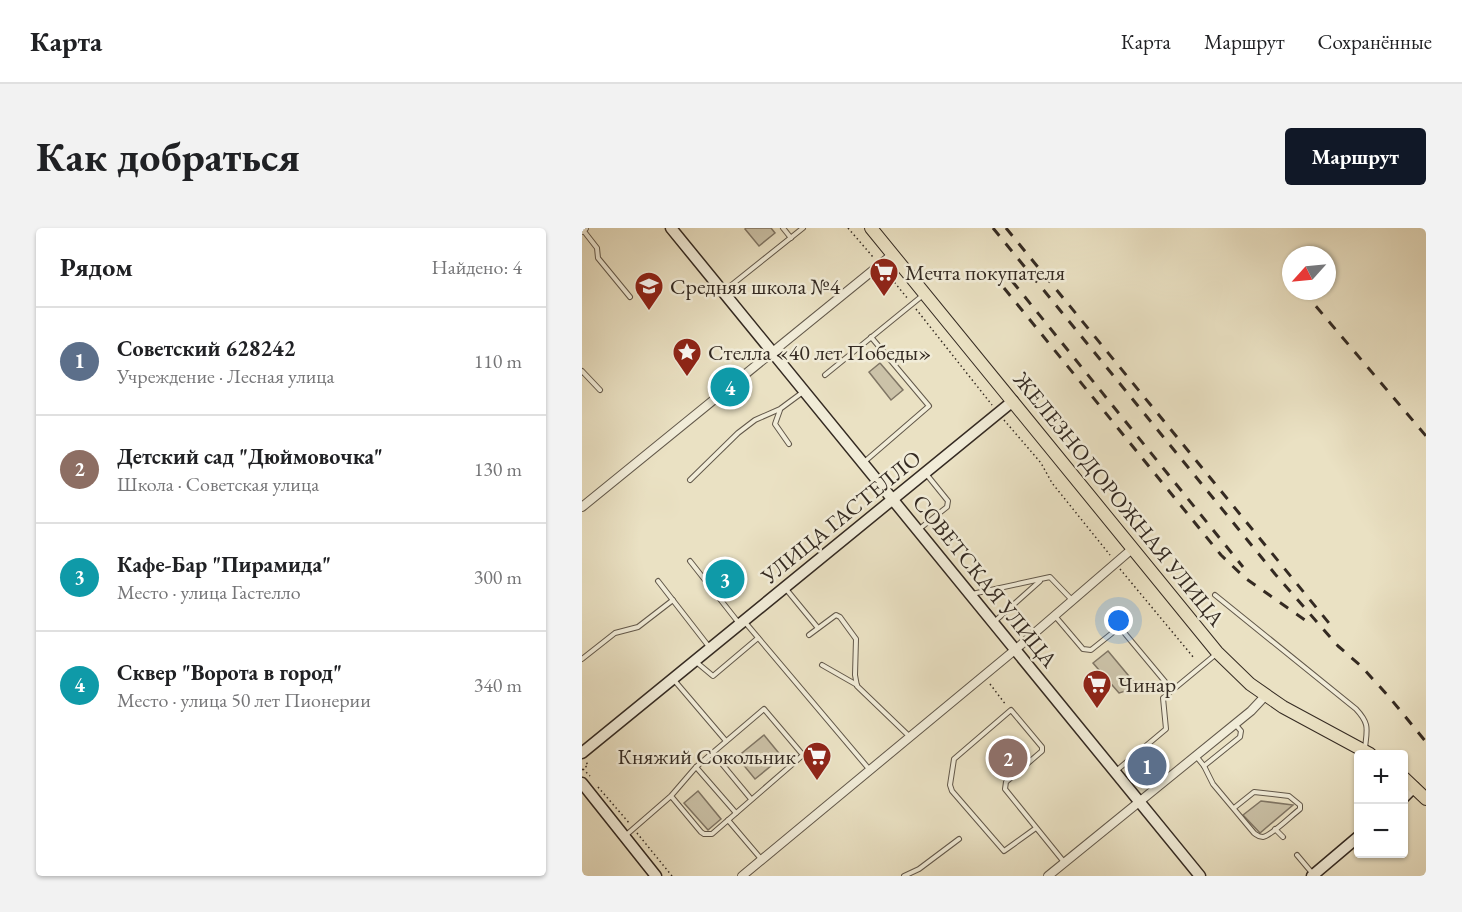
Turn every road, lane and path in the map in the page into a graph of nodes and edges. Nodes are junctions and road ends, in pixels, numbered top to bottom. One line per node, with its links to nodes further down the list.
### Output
1 (671, 228): 10 (street, СОВЕТСКАЯ УЛИЦА)
2 (783, 228): 7 (lane)
3 (803, 228): 7 (lane)
4 (848, 228): 9 (path)
5 (871, 228): 8 (main road, ЖЕЛЕЗНОДОРОЖНАЯ УЛИЦА)
6 (583, 229): 12 (lane)
7 (791, 238): 10 (lane)
8 (893, 254): 9 (street); 11 (main road, ЖЕЛЕЗНОДОРОЖНАЯ УЛИЦА)
9 (880, 265): 13 (path); 15 (street)
10 (723, 292): 15 (street, СОВЕТСКАЯ УЛИЦА)
11 (925, 293): 13 (lane); 20 (main road, ЖЕЛЕЗНОДОРОЖНАЯ УЛИЦА)
12 (630, 297)
13 (912, 304): 14 (lane); 22 (path)
14 (871, 337): 17 (lane); 24 (lane)
15 (773, 352): 19 (street, СОВЕТСКАЯ УЛИЦА); 28 (street)
16 (582, 371): 18 (lane)
17 (825, 375)
18 (600, 390)
19 (803, 391): 21 (lane); 24 (street, СОВЕТСКАЯ УЛИЦА)
20 (1013, 401): 22 (street, УЛИЦА ГАСТЕЛЛО); 30 (main road, ЖЕЛЕЗНОДОРОЖНАЯ УЛИЦА)
21 (780, 409): 23 (lane); 26 (lane)
22 (998, 413): 25 (street, УЛИЦА ГАСТЕЛЛО); 32 (path)
23 (789, 444)
24 (862, 463): 27 (street, СОВЕТСКАЯ УЛИЦА)
25 (926, 473): 27 (street, УЛИЦА ГАСТЕЛЛО); 29 (lane)
26 (690, 480)
27 (892, 500): 29 (street, СОВЕТСКАЯ УЛИЦА); 35 (street, УЛИЦА ГАСТЕЛЛО)
28 (582, 507)
29 (918, 531): 36 (street, СОВЕТСКАЯ УЛИЦА)
30 (1132, 549): 32 (street); 48 (main road, ЖЕЛЕЗНОДОРОЖНАЯ УЛИЦА)
31 (690, 561): 41 (lane)
32 (1116, 563): 39 (street); 49 (path)
33 (1042, 579): 36 (lane); 39 (lane); 42 (lane)
34 (658, 581): 38 (lane)
35 (785, 588): 41 (street, УЛИЦА ГАСТЕЛЛО); 43 (lane)
36 (971, 594): 42 (street, СОВЕТСКАЯ УЛИЦА)
37 (1215, 595): 63 (lane)
38 (673, 600): 46 (lane); 50 (lane)
39 (1072, 601): 40 (street)
40 (1055, 616): 47 (street); 56 (lane)
41 (742, 622): 45 (lane); 46 (street, УЛИЦА ГАСТЕЛЛО)
42 (993, 622): 47 (street, СОВЕТСКАЯ УЛИЦА)
43 (818, 628): 44 (lane); 55 (lane)
44 (809, 635)
45 (758, 638): 51 (lane); 73 (lane)
46 (710, 648): 51 (street, УЛИЦА ГАСТЕЛЛО)
47 (1016, 650): 60 (street); 74 (street, СОВЕТСКАЯ УЛИЦА)
48 (1218, 652): 56 (lane); 57 (main road, ЖЕЛЕЗНОДОРОЖНАЯ УЛИЦА)
49 (1194, 658)
50 (582, 659)
51 (695, 661): 53 (street, УЛИЦА ГАСТЕЛЛО)
52 (822, 665): 55 (lane)
53 (673, 678): 61 (lane); 65 (street, УЛИЦА ГАСТЕЛЛО)
54 (990, 684): 58 (path)
55 (857, 686): 60 (lane)
56 (1172, 690): 74 (lane)
57 (1266, 695): 59 (street); 62 (main road, ЖЕЛЕЗНОДОРОЖНАЯ УЛИЦА)
58 (1011, 710): 87 (lane); 87 (lane)
59 (1235, 724): 68 (street); 70 (lane)
60 (910, 736): 73 (street)
61 (726, 741): 66 (lane); 67 (lane)
62 (1361, 750)
63 (1367, 750)
64 (817, 751): 67 (path)
65 (582, 753)
66 (712, 753): 71 (lane); 81 (lane)
67 (803, 755): 81 (lane)
68 (1196, 755): 70 (lane); 83 (street)
69 (588, 765): 72 (path)
70 (1204, 766): 84 (lane)
71 (696, 767): 80 (lane); 85 (lane)
72 (583, 769): 75 (path)
73 (870, 770): 94 (street)
74 (1115, 772): 83 (street, СОВЕТСКАЯ УЛИЦА)
75 (586, 780): 89 (street)
76 (1408, 782): 78 (main road)
77 (598, 786): 89 (path)
78 (1414, 787): 79 (street); 82 (main road)
79 (1408, 793)
80 (671, 796): 86 (lane); 89 (lane)
81 (751, 799): 85 (lane)
82 (1426, 799)
83 (1138, 801): 95 (street); 96 (street, СОВЕТСКАЯ УЛИЦА)
84 (1234, 808): 88 (lane); 88 (lane)
85 (735, 813): 86 (lane)
86 (728, 820): 94 (lane)
87 (1036, 828): 95 (lane)
88 (1275, 829): 90 (lane)
89 (629, 832): 98 (street); 99 (path)
90 (1283, 837)
91 (959, 839): 101 (lane)
92 (1354, 841): 97 (street)
93 (1297, 855): 97 (lane)
94 (762, 860): 100 (street)
95 (1064, 862): 102 (street)
96 (1195, 874)
97 (1313, 875)
98 (656, 876)
99 (672, 876)
100 (742, 876)
101 (904, 876)
102 (1048, 876)

